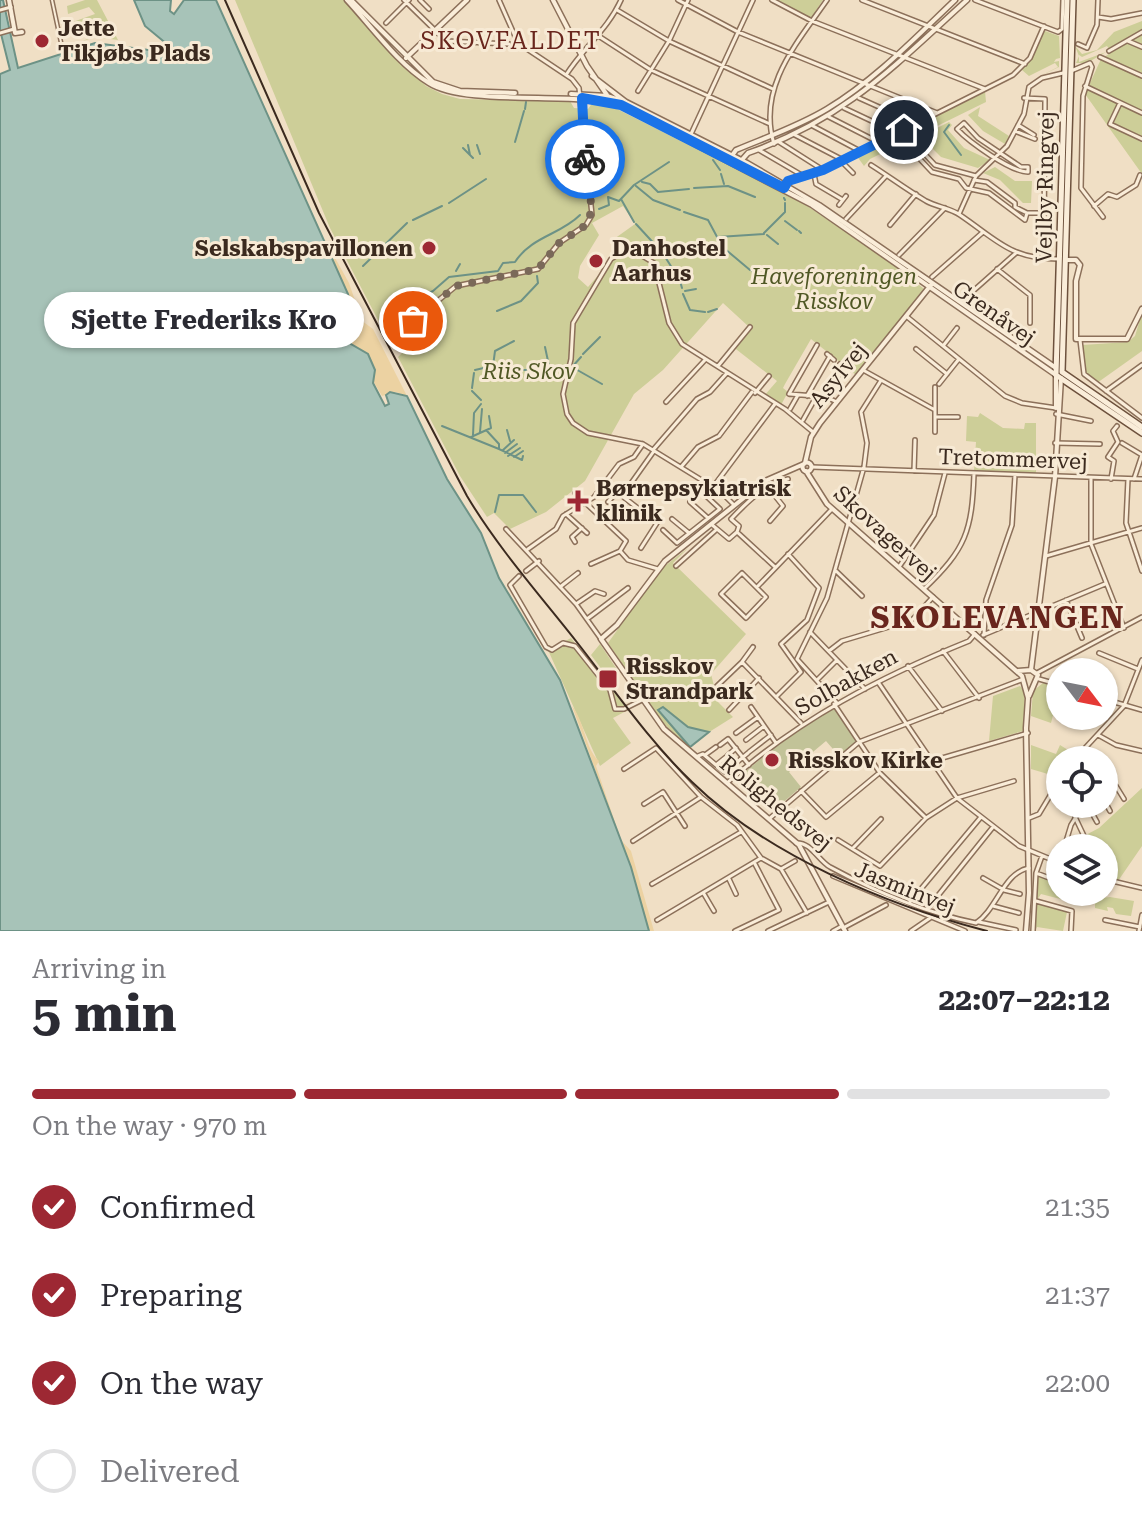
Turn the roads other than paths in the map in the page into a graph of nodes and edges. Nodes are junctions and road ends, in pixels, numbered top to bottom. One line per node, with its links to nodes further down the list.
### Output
1 (9, 0): 21 (street)
2 (52, 0): 42 (street)
3 (349, 0): 50 (street); 65 (street)
4 (420, 0): 22 (street)
5 (467, 0): 33 (street)
6 (499, 0): 55 (street)
7 (553, 0): 45 (street)
8 (621, 0): 24 (street)
9 (678, 0): 20 (street)
10 (753, 0): 34 (street)
11 (772, 0): 27 (street)
12 (827, 0): 27 (street)
13 (862, 0): 29 (street)
14 (955, 0): 29 (street)
15 (967, 0): 32 (street)
16 (975, 0): 30 (street)
17 (1067, 0): 30 (street, Vejlby Ringvej); 54 (main road, Vejlby Ringvej)
18 (1098, 0): 26 (street)
19 (406, 1): 28 (street); 33 (street)
20 (687, 2): 34 (street); 38 (street)
21 (8, 8): 23 (street); 31 (street)
22 (429, 9)
23 (0, 10)
24 (617, 10): 37 (street); 38 (street)
25 (1142, 13): 26 (street)
26 (1098, 17): 41 (street)
27 (812, 21): 46 (street); 47 (street)
28 (386, 23)
29 (928, 25): 32 (street); 47 (street)
30 (1044, 26): 51 (street)
31 (13, 27): 36 (street)
32 (936, 29): 48 (street); 51 (street)
33 (435, 31): 40 (street); 50 (street)
34 (738, 32): 46 (street); 52 (street)
35 (1142, 32): 39 (street)
36 (0, 33)
37 (597, 35): 45 (street); 53 (street)
38 (669, 41): 52 (street); 53 (street)
39 (1128, 41): 43 (street); 44 (street)
40 (509, 44)
41 (1078, 44)
42 (62, 47)
43 (1142, 47)
44 (1109, 51)
45 (580, 53): 55 (street); 56 (street)
46 (789, 53): 58 (street); 61 (street)
47 (897, 54): 48 (street); 58 (street)
48 (905, 57): 59 (street); 62 (street)
49 (1100, 57): 57 (street)
50 (406, 58): 65 (street)
51 (1025, 64): 62 (street)
52 (722, 67): 61 (street); 66 (street)
53 (651, 70): 63 (street); 66 (street)
54 (1067, 72): 60 (street); 68 (street); 124 (main road, Vejlby Ringvej)
55 (566, 75): 65 (street)
56 (592, 76): 64 (street); 71 (street)
57 (1142, 76)
58 (865, 83): 59 (street); 84 (street)
59 (874, 86): 67 (street); 73 (street)
60 (1085, 86): 69 (street); 110 (street)
61 (773, 89): 76 (street)
62 (985, 89): 73 (street)
63 (638, 91)
64 (604, 94): 65 (street); 70 (street); 71 (street)
65 (582, 96): 70 (street); 131 (street)
66 (708, 97): 76 (street); 82 (street)
67 (859, 98): 72 (street); 77 (street)
68 (1024, 98): 78 (street); 115 (street)
69 (1120, 103): 74 (street); 85 (street)
70 (618, 104): 91 (street, Grenåvej)
71 (631, 104): 82 (street, Grenåvej)
72 (844, 108): 75 (street); 81 (street)
73 (937, 113): 77 (street)
74 (1142, 113)
75 (829, 117): 79 (street); 86 (street)
76 (770, 124): 84 (street)
77 (917, 124): 81 (street)
78 (1018, 125): 80 (street); 80 (street)
79 (813, 126): 83 (street); 89 (street)
80 (1015, 131): 90 (street)
81 (897, 133): 86 (street)
82 (691, 134): 91 (street, Grenåvej)
83 (795, 135): 87 (street); 92 (street)
84 (772, 136): 87 (street); 91 (street)
85 (1142, 139)
86 (878, 142): 89 (street)
87 (776, 143): 88 (street); 95 (street)
88 (759, 150): 93 (street); 101 (street)
89 (860, 151): 92 (street)
90 (1000, 156): 90 (street); 97 (street); 103 (street)
91 (730, 157): 93 (street, Grenåvej)
92 (842, 161): 95 (street); 98 (street)
93 (740, 162): 106 (street, Grenåvej)
94 (871, 165): 102 (street)
95 (823, 170): 99 (street)
96 (894, 172): 102 (street)
97 (1028, 172)
98 (853, 173)
99 (814, 174): 101 (street); 109 (street)
100 (1140, 175): 110 (street)
101 (805, 177): 106 (street)
102 (888, 177): 105 (street); 118 (street)
103 (975, 178): 107 (street); 107 (street); 111 (street)
104 (904, 180): 105 (street)
105 (901, 185): 108 (street)
106 (785, 187): 127 (street, Grenåvej)
107 (972, 189): 113 (street); 116 (street)
108 (914, 192): 112 (street); 119 (street)
109 (839, 205)
110 (1094, 206): 117 (street)
111 (1015, 207): 113 (street); 114 (street)
112 (945, 208): 116 (street); 123 (street)
113 (1010, 212): 114 (street)
114 (1027, 213): 115 (street)
115 (1044, 213): 121 (street)
116 (959, 214): 120 (street)
117 (1103, 217)
118 (846, 219)
119 (890, 225)
120 (982, 233): 122 (street); 126 (street)
121 (1044, 241)
122 (1016, 253): 124 (street); 125 (street)
123 (899, 255)
124 (1063, 260): 135 (street); 148 (main road, Vejlby Ringvej)
125 (997, 269): 128 (street); 132 (street)
126 (932, 277)
127 (931, 285): 130 (street, Asylvej); 148 (street, Grenåvej)
128 (963, 300)
129 (1142, 309): 135 (street)
130 (906, 316): 136 (street); 144 (street, Asylvej)
131 (413, 321)
132 (1030, 323)
133 (750, 327): 143 (street)
134 (957, 328): 136 (street)
135 (1080, 340): 152 (street)
136 (943, 346): 140 (street)
137 (822, 349): 153 (street)
138 (916, 349): 147 (street)
139 (831, 357): 154 (street)
140 (959, 359): 147 (street); 163 (street)
141 (705, 360): 143 (street); 157 (street); 177 (street)
142 (1142, 365): 152 (street)
143 (718, 366): 146 (street)
144 (863, 370): 150 (street); 158 (street, Asylvej)
145 (848, 371): 156 (street)
146 (727, 373): 151 (street); 179 (street)
147 (947, 374): 162 (street)
148 (1059, 374): 163 (street); 170 (main road, Grenåvej); 173 (main road, Grenåvej)
149 (769, 376): 151 (street)
150 (880, 382): 162 (street); 183 (street)
151 (754, 392): 159 (street); 181 (street)
152 (1105, 392): 166 (street)
153 (798, 395): 154 (street); 161 (street)
154 (807, 396): 155 (street)
155 (816, 397): 156 (street); 167 (street)
156 (826, 398): 158 (street); 160 (street)
157 (666, 402)
158 (837, 402): 172 (street, Asylvej)
159 (775, 404): 172 (street); 195 (street)
160 (821, 408)
161 (790, 409)
162 (935, 410): 164 (street)
163 (1056, 411): 168 (street); 175 (street)
164 (935, 417): 165 (street); 171 (street)
165 (958, 417)
166 (1142, 418)
167 (803, 420)
168 (1091, 421)
169 (1117, 426): 191 (street, Tretommervej)
170 (1142, 427)
171 (935, 432)
172 (813, 433): 182 (street, Asylvej)
173 (1142, 433)
174 (915, 440): 184 (street, Tretommervej)
175 (1055, 443): 178 (street); 188 (street)
176 (1122, 443): 180 (street)
177 (643, 444): 179 (street); 200 (street)
178 (1100, 444)
179 (654, 450): 181 (street); 199 (street)
180 (1142, 455): 193 (street)
181 (681, 467): 195 (street)
182 (807, 467): 183 (street, Tretommervej); 203 (street); 204 (street, Skovagervej)
183 (863, 469): 184 (street, Tretommervej); 212 (street)
184 (914, 471): 185 (street, Tretommervej)
185 (945, 473): 186 (street, Tretommervej); 233 (street)
186 (974, 474): 187 (street, Tretommervej); 244 (street)
187 (1015, 475): 188 (street, Tretommervej); 255 (street)
188 (1055, 477): 189 (street, Tretommervej); 228 (street)
189 (1091, 478): 191 (street, Tretommervej); 223 (street)
190 (788, 479): 196 (street)
191 (1111, 479): 192 (street, Tretommervej)
192 (1128, 479): 193 (street, Tretommervej); 221 (street)
193 (1134, 479): 194 (street, Tretommervej)
194 (1142, 479)
195 (713, 487): 203 (street)
196 (768, 487): 210 (street); 218 (street)
197 (575, 493): 200 (street)
198 (703, 493): 205 (street)
199 (622, 496): 201 (street); 224 (street)
200 (585, 502): 206 (street); 226 (street)
201 (608, 502)
202 (690, 502): 209 (street)
203 (734, 505): 205 (street)
204 (832, 509): 212 (street, Skovagervej); 227 (street)
205 (719, 513): 209 (street)
206 (566, 514): 207 (street); 213 (street)
207 (561, 518): 211 (street); 225 (street)
208 (672, 519): 220 (street)
209 (710, 521): 217 (street); 220 (street); 234 (street)
210 (770, 521)
211 (565, 522)
212 (848, 523): 233 (street, Skovagervej); 235 (street)
213 (582, 528): 219 (street); 222 (street)
214 (1142, 528): 221 (street)
215 (506, 529): 225 (street)
216 (663, 530): 220 (street)
217 (716, 530): 218 (street); 231 (street)
218 (737, 532): 232 (street)
219 (587, 533)
220 (689, 533)
221 (1128, 533): 223 (street); 237 (street)
222 (575, 542)
223 (1091, 544): 228 (street); 240 (street)
224 (641, 548)
225 (528, 549): 229 (street)
226 (620, 551): 230 (street); 234 (street)
227 (788, 554): 232 (street); 276 (street)
228 (1045, 556): 250 (street)
229 (539, 561): 236 (street); 241 (street)
230 (591, 564)
231 (676, 566)
232 (775, 567): 242 (street)
233 (899, 567): 244 (street, Skovagervej)
234 (658, 569): 257 (street)
235 (835, 570): 246 (street); 254 (street)
236 (526, 571)
237 (1142, 571)
238 (578, 573): 241 (street)
239 (519, 576): 278 (street)
240 (1105, 584): 248 (street, Solbakken); 253 (street)
241 (560, 587): 249 (street)
242 (756, 587): 242 (street)
243 (628, 588): 252 (street)
244 (924, 589): 247 (street, Skovagervej)
245 (604, 594): 249 (street)
246 (862, 596)
247 (933, 597): 255 (street, Skovagervej); 259 (street)
248 (1066, 600): 250 (street, Solbakken); 256 (street)
249 (576, 604): 252 (street)
250 (1038, 612): 255 (street, Solbakken); 267 (street)
251 (1142, 617): 253 (street)
252 (587, 619): 257 (street)
253 (1124, 628): 268 (street)
254 (810, 632): 259 (street); 271 (street)
255 (980, 636): 260 (street, Solbakken); 272 (street, Skovagervej)
256 (1082, 638)
257 (602, 641): 278 (street, Rolighedsvej)
258 (753, 647): 264 (street)
259 (829, 651): 262 (street)
260 (943, 651): 265 (street, Solbakken); 277 (street)
261 (1099, 653): 266 (street)
262 (837, 660): 271 (street); 275 (street)
263 (1142, 660): 266 (street)
264 (742, 662): 269 (street); 274 (street)
265 (908, 666): 273 (street, Solbakken); 285 (street)
266 (1138, 669): 281 (street)
267 (1031, 670): 268 (street); 272 (street)
268 (1038, 676): 270 (street); 272 (street)
269 (759, 678): 276 (street); 283 (street)
270 (1046, 679)
271 (816, 680): 279 (street)
272 (1025, 681): 277 (street); 291 (street)
273 (878, 682): 275 (street, Solbakken); 288 (street)
274 (717, 686)
275 (865, 689): 279 (street, Solbakken)
276 (777, 696): 287 (street)
277 (979, 698): 285 (street)
278 (642, 699): 302 (street, Rolighedsvej)
279 (835, 703): 287 (street, Solbakken); 295 (street)
280 (1118, 704): 281 (street)
281 (1124, 706): 284 (street); 293 (street)
282 (751, 707): 286 (street)
283 (729, 710)
284 (1142, 710)
285 (942, 711): 288 (street)
286 (758, 717): 289 (street); 290 (street)
287 (801, 723): 296 (street, Solbakken)
288 (907, 724): 295 (street); 303 (street)
289 (764, 726): 292 (street); 294 (street)
290 (736, 733)
291 (1027, 733): 303 (street); 323 (street)
292 (771, 735): 296 (street); 301 (street)
293 (1098, 735): 297 (street); 299 (street)
294 (746, 740)
295 (859, 742): 307 (street); 311 (street)
296 (777, 743): 305 (street, Solbakken)
297 (1087, 746)
298 (736, 748): 300 (street, Rolighedsvej); 301 (street); 304 (street, Rolighedsvej)
299 (1142, 751)
300 (705, 755): 302 (street, Rolighedsvej); 304 (street, Rolighedsvej)
301 (743, 757): 304 (street, Rolighedsvej); 305 (street)
302 (696, 758): 309 (street, Rolighedsvej)
303 (931, 761): 313 (street)
304 (716, 765)
305 (749, 765): 309 (street, Solbakken)
306 (624, 769): 312 (street)
307 (880, 773): 311 (street); 319 (street)
308 (1014, 781): 313 (street)
309 (726, 784): 321 (street, Rolighedsvej)
310 (1118, 789): 314 (street)
311 (801, 791): 321 (street)
312 (701, 797): 317 (street); 327 (street)
313 (957, 798): 318 (street); 319 (street)
314 (1124, 799)
315 (1046, 802): 323 (street)
316 (644, 804): 317 (street)
317 (676, 813): 325 (street); 329 (street)
318 (981, 817): 326 (street); 354 (street)
319 (926, 818): 331 (street)
320 (1095, 818): 324 (street)
321 (769, 819): 330 (street, Rolighedsvej)
322 (881, 819): 331 (street)
323 (1028, 819): 332 (street)
324 (1097, 822)
325 (685, 826)
326 (993, 827): 332 (street); 357 (street)
327 (741, 832): 335 (street); 346 (street)
328 (838, 840): 331 (street)
329 (633, 841)
330 (796, 843): 353 (street); 354 (street, Rolighedsvej)
331 (853, 848)
332 (1029, 850): 333 (street); 338 (street)
333 (1043, 856): 334 (street); 340 (street)
334 (1046, 857)
335 (761, 858): 337 (street); 339 (street)
336 (795, 861): 339 (street)
337 (755, 864): 344 (street); 369 (street)
338 (1029, 868): 348 (street); 374 (street)
339 (781, 869): 359 (street)
340 (1036, 873): 342 (street); 352 (street)
341 (833, 876): 362 (street, Jasminvej)
342 (1046, 877)
343 (983, 878): 348 (street)
344 (729, 879): 349 (street); 350 (street)
345 (1118, 882): 347 (street)
346 (652, 884)
347 (1142, 888)
348 (1004, 890): 351 (street); 356 (street)
349 (704, 894): 358 (street); 363 (street)
350 (736, 894)
351 (1020, 894)
352 (1036, 901): 375 (street); 376 (street)
353 (829, 902): 359 (street); 366 (street)
354 (910, 902): 357 (street, Rolighedsvej)
355 (886, 905): 366 (street)
356 (993, 906): 360 (street); 365 (street)
357 (928, 908): 365 (street, Rolighedsvej)
358 (714, 911)
359 (807, 913): 370 (street)
360 (1019, 913)
361 (1142, 915): 367 (street)
362 (930, 918): 372 (street); 373 (street, Jasminvej)
363 (657, 920)
364 (1105, 920): 367 (street)
365 (979, 922): 368 (street, Rolighedsvej)
366 (843, 928): 371 (street)
367 (1139, 929)
368 (1016, 930)
369 (735, 931)
370 (768, 931)
371 (833, 931)
372 (911, 931)
373 (965, 931)
374 (1026, 931)
375 (1033, 931)
376 (1071, 931)

